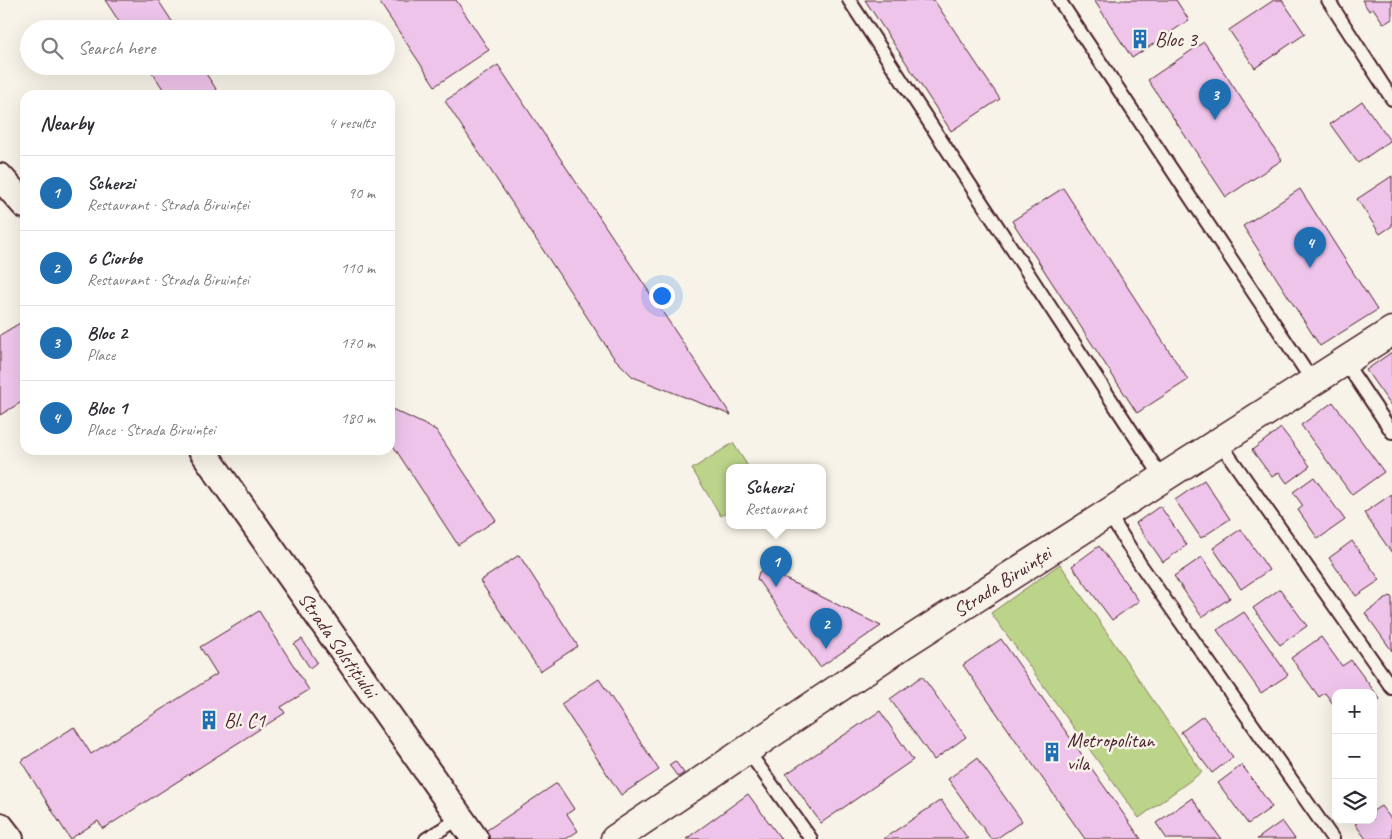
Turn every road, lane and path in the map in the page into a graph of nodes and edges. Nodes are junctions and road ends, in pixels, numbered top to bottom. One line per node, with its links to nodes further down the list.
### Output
1 (849, 0): 13 (lane)
2 (1059, 0): 9 (lane)
3 (1328, 0): 4 (lane)
4 (1392, 99)
5 (0, 177): 6 (street)
6 (20, 199)
7 (1392, 331): 8 (street, Strada Biruinței)
8 (1345, 362): 9 (street, Strada Biruinței); 10 (lane)
9 (1313, 382): 11 (street, Strada Biruinței)
10 (1392, 432)
11 (1220, 443): 13 (street, Strada Biruinței); 15 (lane)
12 (206, 455): 17 (street, Strada Solstițiului)
13 (1163, 478): 14 (street, Strada Biruinței)
14 (1108, 513): 16 (street, Strada Biruinței); 24 (lane)
15 (1392, 688)
16 (747, 750): 19 (street, Strada Biruinței); 23 (lane)
17 (460, 818): 21 (lane); 22 (street, Strada Solstițiului)
18 (0, 826): 20 (street)
19 (631, 835)
20 (10, 839)
21 (426, 839)
22 (475, 839)
23 (811, 839)
24 (1333, 839)

